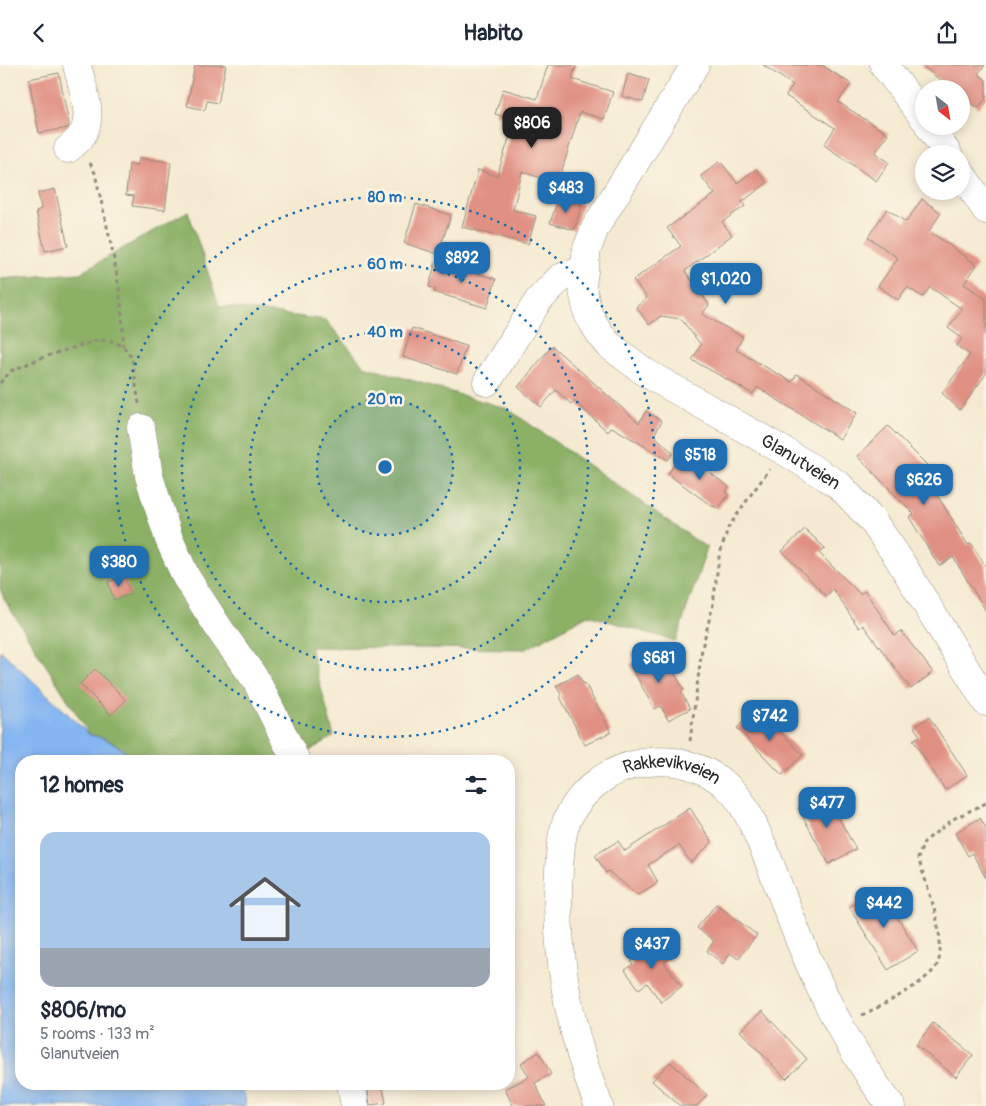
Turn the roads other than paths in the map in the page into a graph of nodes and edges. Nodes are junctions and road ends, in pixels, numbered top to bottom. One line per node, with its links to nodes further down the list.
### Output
1 (77, 65): 5 (street)
2 (695, 65): 8 (street, Glanutveien)
3 (884, 65): 4 (street)
4 (915, 106)
5 (73, 144)
6 (970, 186): 7 (street)
7 (986, 210)
8 (583, 270): 9 (street); 11 (street, Glanutveien)
9 (487, 382)
10 (141, 428): 12 (street)
11 (986, 702)
12 (293, 755)
13 (352, 1090): 14 (street)
14 (354, 1106)
15 (599, 1106): 16 (street, Rakkevikveien)
16 (891, 1106)

